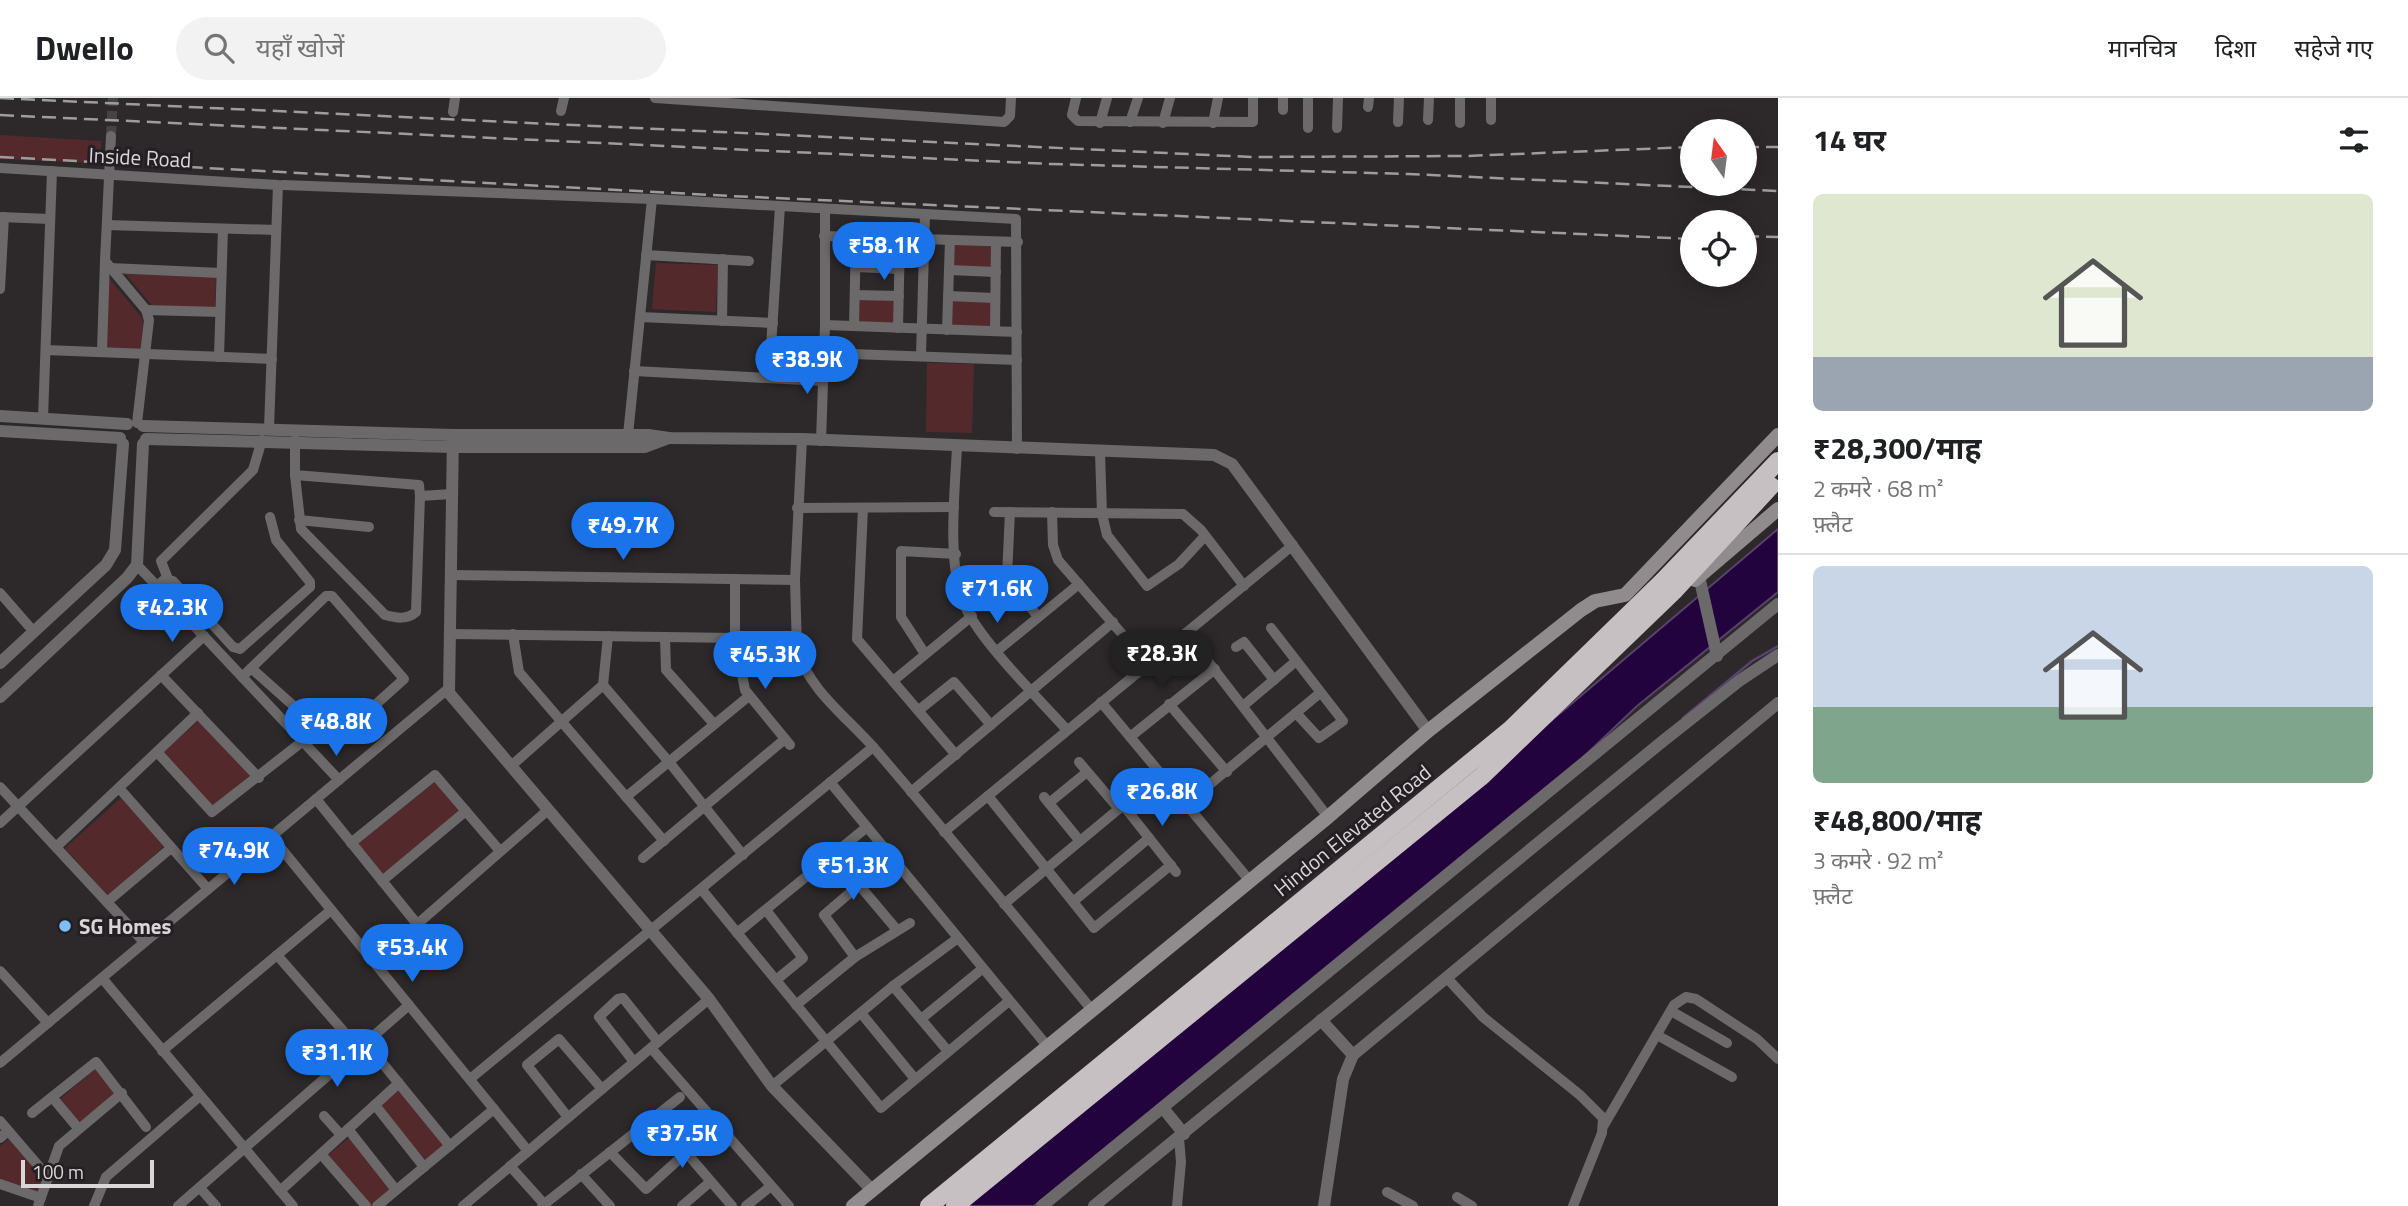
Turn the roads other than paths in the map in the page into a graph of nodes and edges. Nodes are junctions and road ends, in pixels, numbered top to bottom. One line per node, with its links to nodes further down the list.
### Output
1 (454, 98): 22 (street)
2 (564, 98): 21 (street)
3 (655, 98): 18 (street)
4 (1010, 98): 19 (street)
5 (1076, 98): 27 (street)
6 (1107, 98): 27 (street)
7 (1138, 98): 25 (street)
8 (1170, 98): 28 (street)
9 (1218, 98): 29 (street)
10 (1253, 98): 29 (street)
11 (1283, 98): 20 (street)
12 (1308, 98): 31 (street)
13 (1338, 98): 32 (street)
14 (1399, 98): 26 (street)
15 (1429, 98): 23 (street)
16 (1460, 98): 30 (street)
17 (1491, 98): 24 (street)
18 (668, 99): 19 (street)
19 (707, 100)
20 (1283, 110)
21 (561, 111)
22 (453, 112)
23 (1428, 120)
24 (1491, 120)
25 (1130, 122): 27 (street); 28 (street)
26 (1398, 122)
27 (1100, 123)
28 (1163, 123): 29 (street)
29 (1213, 123)
30 (1460, 123)
31 (1308, 128)
32 (1337, 128)
33 (111, 135): 36 (street)
34 (0, 168): 35 (street, Inside Road)
35 (52, 171): 36 (street, Inside Road); 43 (street)
36 (109, 174): 37 (street, Inside Road); 44 (street)
37 (281, 185): 38 (street, Inside Road); 46 (street)
38 (652, 199): 39 (street, Inside Road); 54 (street)
39 (780, 206): 40 (street, Inside Road); 72 (street)
40 (825, 209): 41 (street, Inside Road); 48 (street)
41 (925, 215): 50 (street); 53 (street, Inside Road)
42 (2, 217): 43 (street); 63 (street)
43 (50, 219): 80 (street)
44 (107, 225): 45 (street); 57 (street)
45 (223, 229): 46 (street); 62 (street)
46 (276, 230): 86 (street)
47 (856, 235): 48 (street); 49 (street); 58 (street)
48 (824, 236): 73 (street)
49 (900, 237): 50 (street); 59 (street)
50 (924, 239): 51 (street); 76 (street)
51 (950, 240): 52 (street); 60 (street)
52 (996, 242): 53 (street); 61 (street)
53 (1018, 242): 79 (street)
54 (646, 255): 55 (street); 70 (street)
55 (723, 259): 56 (street); 71 (street)
56 (749, 261)
57 (107, 265): 62 (street); 68 (street); 81 (street)
58 (856, 267): 59 (street); 64 (street)
59 (899, 269): 65 (street)
60 (949, 270): 61 (street); 66 (street)
61 (996, 272): 67 (street)
62 (222, 273): 69 (street)
63 (0, 289)
64 (855, 295): 65 (street); 74 (street)
65 (899, 296): 75 (street)
66 (948, 296): 67 (street); 77 (street)
67 (995, 298): 78 (street)
68 (146, 310): 69 (street); 82 (street)
69 (220, 312): 85 (street)
70 (640, 317): 71 (street); 88 (street)
71 (722, 321): 72 (street)
72 (773, 323): 89 (street)
73 (825, 325): 74 (street); 83 (street)
74 (854, 326): 75 (street)
75 (898, 328): 76 (street)
76 (922, 329): 77 (street); 84 (street)
77 (947, 330): 78 (street)
78 (995, 331): 79 (street)
79 (1017, 332): 87 (street)
80 (46, 350): 81 (street); 92 (street)
81 (102, 350): 82 (street)
82 (146, 352): 85 (street); 95 (street)
83 (824, 353): 84 (street); 90 (street)
84 (921, 356): 87 (street)
85 (219, 357): 86 (street)
86 (272, 359): 93 (street)
87 (1017, 360): 106 (street)
88 (634, 371): 89 (street); 96 (street)
89 (769, 378): 90 (street)
90 (823, 381): 104 (street)
91 (0, 416): 92 (street)
92 (43, 418): 95 (street)
93 (269, 428): 95 (street); 103 (street)
94 (0, 430): 102 (street)
95 (139, 431): 100 (street); 102 (street); 102 (street); 128 (street)
96 (628, 435): 98 (street); 103 (street)
97 (1778, 435): 110 (main road)
98 (669, 438): 99 (street); 103 (street)
99 (802, 439): 104 (street); 115 (street)
100 (262, 440): 101 (street); 130 (street)
101 (295, 440): 103 (street); 109 (street)
102 (121, 441): 144 (street)
103 (453, 441): 112 (street)
104 (821, 441): 105 (street)
105 (957, 447): 106 (street); 114 (street)
106 (1017, 449): 107 (street)
107 (1100, 452): 121 (street); 126 (street)
108 (1778, 461): 334 (highway, Hindon Elevated Road, bridge)
109 (295, 475): 113 (street); 123 (street)
110 (1737, 477): 117 (main road); 138 (main road)
111 (1778, 478): 335 (highway, Hindon Elevated Road, bridge)
112 (452, 494): 113 (street); 129 (street)
113 (420, 495): 123 (street)
114 (954, 507): 116 (street); 127 (street)
115 (797, 508): 116 (street); 132 (street)
116 (863, 508): 165 (street)
117 (1775, 511): 133 (main road)
118 (994, 512): 119 (street)
119 (1010, 512): 120 (street); 141 (street)
120 (1052, 512): 121 (street); 134 (street)
121 (1102, 514): 125 (street); 125 (street)
122 (270, 517): 130 (street)
123 (299, 520): 124 (street)
124 (369, 527)
125 (1205, 536): 136 (street)
126 (1293, 545): 136 (street); 183 (street)
127 (956, 554): 140 (street); 155 (street)
128 (137, 565): 135 (street); 171 (street)
129 (451, 575): 131 (street); 146 (street)
130 (168, 579): 135 (street)
131 (735, 579): 132 (street); 151 (street)
132 (795, 580): 187 (street)
133 (1700, 580): 138 (main road); 154 (street)
134 (1079, 584): 141 (street); 142 (street)
135 (157, 586): 148 (street)
136 (1244, 586): 145 (street)
137 (0, 593): 144 (street)
138 (1625, 595): 183 (main road)
139 (1776, 610): 154 (street)
140 (972, 617): 153 (street); 155 (street)
141 (1038, 617): 153 (street)
142 (1113, 622): 159 (street); 168 (street)
143 (1272, 628): 157 (street)
144 (34, 632): 158 (street)
145 (1186, 633): 159 (street); 161 (street)
146 (450, 634): 147 (street); 167 (street)
147 (513, 634): 149 (street); 179 (street)
148 (204, 636): 162 (street); 163 (street)
149 (608, 636): 150 (street); 166 (street)
150 (665, 637): 151 (street); 180 (street)
151 (735, 638): 170 (street)
152 (1236, 647): 164 (street)
153 (998, 651): 168 (street)
154 (1716, 652): 289 (street)
155 (925, 654): 165 (street)
156 (1778, 655): 262 (street)
157 (1295, 662): 164 (street); 169 (street)
158 (0, 663)
159 (1148, 664): 172 (street)
160 (251, 668): 160 (street); 163 (street)
161 (1214, 669): 174 (street); 175 (street)
162 (161, 675): 177 (street); 207 (street)
163 (242, 677): 186 (street)
164 (1274, 680): 175 (street)
165 (893, 681): 176 (street)
166 (603, 685): 179 (street); 190 (street)
167 (449, 688): 192 (street); 197 (street)
168 (1032, 691): 181 (street); 182 (street)
169 (1320, 693): 178 (street); 178 (street)
170 (749, 696): 180 (street); 206 (street)
171 (0, 697)
172 (1101, 702): 182 (street); 184 (street)
173 (1778, 703): 249 (street)
174 (1169, 704): 184 (street); 194 (street)
175 (1243, 706): 185 (street)
176 (919, 710): 181 (street); 189 (street)
177 (198, 713): 188 (street); 196 (street)
178 (1296, 713): 185 (street)
179 (559, 720): 192 (street); 203 (street)
180 (714, 724): 190 (street)
181 (991, 724): 189 (street)
182 (1067, 730): 202 (street)
183 (1427, 732): 211 (main road)
184 (1130, 737): 195 (street)
185 (1268, 738): 194 (street); 211 (street)
186 (303, 741): 196 (street); 197 (street)
187 (873, 747): 198 (street); 201 (street)
188 (157, 752): 196 (street); 200 (street)
189 (956, 755): 201 (street)
190 (669, 762): 203 (street); 206 (street)
191 (1079, 762): 193 (street)
192 (511, 766): 209 (street)
193 (1087, 772): 208 (street); 217 (street)
194 (1227, 772): 205 (street)
195 (1161, 774): 205 (street); 208 (street)
196 (259, 778)
197 (339, 780): 204 (street)
198 (830, 782): 213 (street); 224 (street)
199 (0, 787): 207 (street)
200 (119, 788): 220 (street); 221 (street)
201 (911, 792): 214 (street)
202 (988, 796): 214 (street); 226 (street)
203 (626, 797): 218 (street)
204 (316, 799): 215 (street); 219 (street)
205 (1186, 804): 228 (street)
206 (703, 805): 218 (street); 224 (street)
207 (18, 807): 212 (street); 220 (street)
208 (1121, 807): 216 (street); 217 (street)
209 (548, 810): 222 (street); 239 (street)
210 (466, 811): 219 (street); 222 (street); 227 (street)
211 (1328, 817): 228 (main road)
212 (0, 823)
213 (867, 827): 223 (street); 242 (street)
214 (944, 832): 234 (street)
215 (271, 836): 230 (street); 235 (street)
216 (1150, 838): 232 (street); 232 (street)
217 (1079, 840): 226 (street)
218 (664, 841): 225 (street)
219 (351, 843): 227 (street)
220 (56, 847): 233 (street)
221 (171, 848): 230 (street); 233 (street)
222 (500, 851): 238 (street)
223 (833, 854): 229 (street); 236 (street)
224 (743, 855): 231 (street)
225 (643, 859)
226 (1047, 868): 232 (street); 234 (street)
227 (382, 881): 238 (street)
228 (1250, 881): 258 (main road)
229 (859, 885): 240 (street); 245 (street)
230 (208, 889): 243 (street)
231 (702, 890): 239 (street); 241 (street)
232 (1074, 901)
233 (107, 902): 243 (street)
234 (1003, 904): 258 (street)
235 (331, 910): 244 (street); 246 (street)
236 (765, 910): 241 (street); 251 (street)
237 (910, 923): 240 (street)
238 (417, 925): 246 (street)
239 (649, 928): 254 (street); 277 (street)
240 (897, 930): 245 (street)
241 (737, 933): 251 (street)
242 (958, 938): 247 (street); 253 (street)
243 (144, 942): 250 (street)
244 (277, 954): 268 (street); 271 (street)
245 (855, 957): 257 (street)
246 (374, 962): 256 (street)
247 (982, 969): 255 (street); 261 (street)
248 (0, 971): 252 (street)
249 (1446, 976): 272 (street); 294 (street)
250 (102, 978): 263 (street); 271 (street)
251 (776, 980): 257 (street)
252 (4, 984): 263 (street)
253 (892, 986): 260 (street); 261 (street)
254 (709, 999): 267 (street); 280 (street)
255 (1009, 1001): 269 (street); 270 (street)
256 (409, 1005): 268 (street); 277 (street)
257 (796, 1005): 265 (street)
258 (1093, 1010): 269 (main road)
259 (1671, 1011): 264 (street); 266 (street); 273 (street)
260 (861, 1013): 265 (street); 278 (street)
261 (921, 1019): 270 (street)
262 (1321, 1020): 272 (street); 299 (street)
263 (48, 1023): 275 (street)
264 (1657, 1035): 276 (street); 294 (street)
265 (826, 1042): 278 (street); 280 (street)
266 (1727, 1043)
267 (655, 1045): 274 (street); 274 (street); 312 (street)
268 (362, 1046): 279 (street); 301 (street)
269 (1048, 1047): 315 (main road)
270 (947, 1050): 278 (street)
271 (162, 1051): 283 (street)
272 (1353, 1055): 339 (street)
273 (1778, 1059)
274 (635, 1062): 281 (street)
275 (0, 1063)
276 (1732, 1077)
277 (470, 1079): 287 (street)
278 (915, 1079)
279 (399, 1083): 286 (street); 300 (street)
280 (772, 1086): 315 (street)
281 (602, 1089): 292 (street); 292 (street)
282 (122, 1093): 284 (street); 295 (street); 296 (street)
283 (200, 1096): 301 (street); 322 (street)
284 (52, 1097): 288 (street); 296 (street)
285 (680, 1097): 290 (street)
286 (375, 1105): 297 (street); 307 (street)
287 (494, 1109): 300 (street); 302 (street)
288 (32, 1113)
289 (1167, 1113): 299 (street); 336 (street)
290 (654, 1115): 303 (street); 304 (street)
291 (324, 1116): 297 (street)
292 (568, 1116): 302 (street)
293 (0, 1121): 298 (street)
294 (1604, 1126): 342 (street)
295 (146, 1127)
296 (78, 1128): 309 (street)
297 (345, 1132): 305 (street); 314 (street)
298 (4, 1134): 309 (street)
299 (1181, 1134): 337 (street); 338 (street)
300 (450, 1146): 307 (street)
301 (245, 1149): 313 (street); 316 (street)
302 (528, 1151): 306 (street)
303 (610, 1152): 304 (street); 308 (street)
304 (687, 1152): 310 (street)
305 (321, 1154): 316 (street); 326 (street)
306 (510, 1166): 320 (street); 321 (street)
307 (424, 1167): 314 (street)
308 (581, 1174): 321 (street); 328 (street)
309 (48, 1177): 319 (street)
310 (710, 1182): 329 (street); 330 (street)
311 (0, 1184): 319 (street)
312 (771, 1186): 331 (street); 332 (street)
313 (200, 1188): 323 (street); 324 (street)
314 (396, 1190): 327 (street)
315 (872, 1190): 333 (main road)
316 (280, 1191): 325 (street)
317 (1387, 1192): 340 (street)
318 (1457, 1197): 341 (street)
319 (40, 1202)
320 (468, 1204)
321 (544, 1205)
322 (94, 1206)
323 (178, 1206)
324 (216, 1206)
325 (293, 1206)
326 (366, 1206)
327 (377, 1206)
328 (610, 1206)
329 (681, 1206)
330 (732, 1206)
331 (746, 1206)
332 (789, 1206)
333 (853, 1206)
334 (929, 1206)
335 (955, 1206)
336 (1042, 1206)
337 (1094, 1206)
338 (1177, 1206)
339 (1324, 1206)
340 (1413, 1206)
341 (1472, 1206)
342 (1573, 1206)

